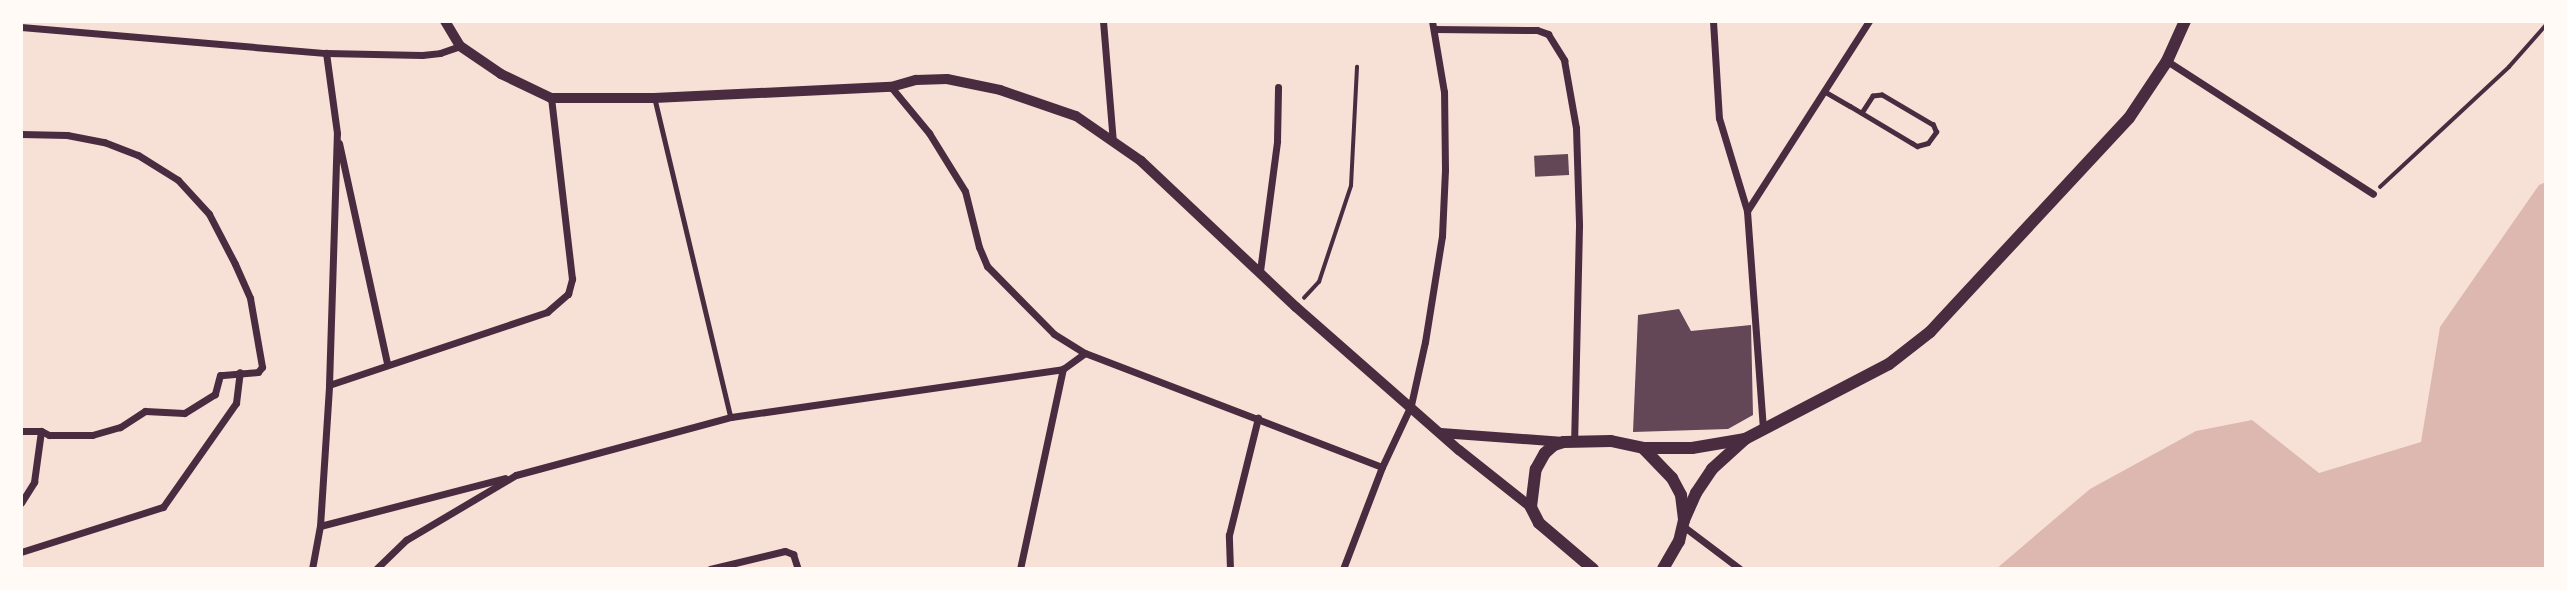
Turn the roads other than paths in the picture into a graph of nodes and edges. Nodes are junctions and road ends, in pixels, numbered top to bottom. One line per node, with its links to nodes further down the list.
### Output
1 (445, 21): 9 (street)
2 (1103, 21): 20 (street)
3 (1432, 21): 8 (street)
4 (1713, 21): 22 (street)
5 (1869, 21): 14 (street)
6 (2185, 21): 11 (main road)
7 (21, 27): 10 (street)
8 (1435, 29): 29 (street); 37 (street)
9 (460, 46): 10 (street); 15 (street)
10 (326, 53): 18 (street)
11 (2166, 61): 21 (street); 32 (main road)
12 (891, 87): 16 (street); 20 (street); 24 (street)
13 (1278, 88): 23 (street)
14 (1824, 91): 17 (lane); 22 (street)
15 (551, 98): 16 (street); 25 (street)
16 (654, 98): 30 (lane)
17 (1862, 113): 17 (lane)
18 (337, 133): 25 (street); 28 (street)
19 (21, 134): 27 (street)
20 (1113, 142): 23 (street)
21 (2373, 194)
22 (1747, 211): 32 (street)
23 (1260, 271): 29 (street)
24 (1085, 353): 26 (street); 31 (street)
25 (387, 364): 28 (street)
26 (1063, 369): 30 (street); 50 (street)
27 (240, 372): 34 (street); 45 (street)
28 (329, 385): 44 (street)
29 (1411, 405): 35 (street); 39 (street)
30 (732, 418): 40 (street)
31 (1258, 418): 39 (street); 51 (street)
32 (1763, 429): 36 (main road)
33 (21, 431): 34 (street)
34 (41, 431): 41 (street)
35 (1441, 433): 37 (street); 42 (street)
36 (1745, 439): 38 (main road); 43 (main road)
37 (1569, 441): 38 (main road); 42 (main road)
38 (1643, 448): 43 (main road)
39 (1382, 467): 52 (street)
40 (516, 475): 44 (street); 47 (street)
41 (21, 503)
42 (1531, 507): 53 (main road)
43 (1684, 523): 54 (main road); 55 (street)
44 (320, 526): 46 (street)
45 (21, 552)
46 (312, 569)
47 (376, 569)
48 (711, 569): 49 (street)
49 (798, 569)
50 (1020, 569)
51 (1230, 569)
52 (1343, 569)
53 (1593, 569)
54 (1663, 569)
55 (1740, 569)

